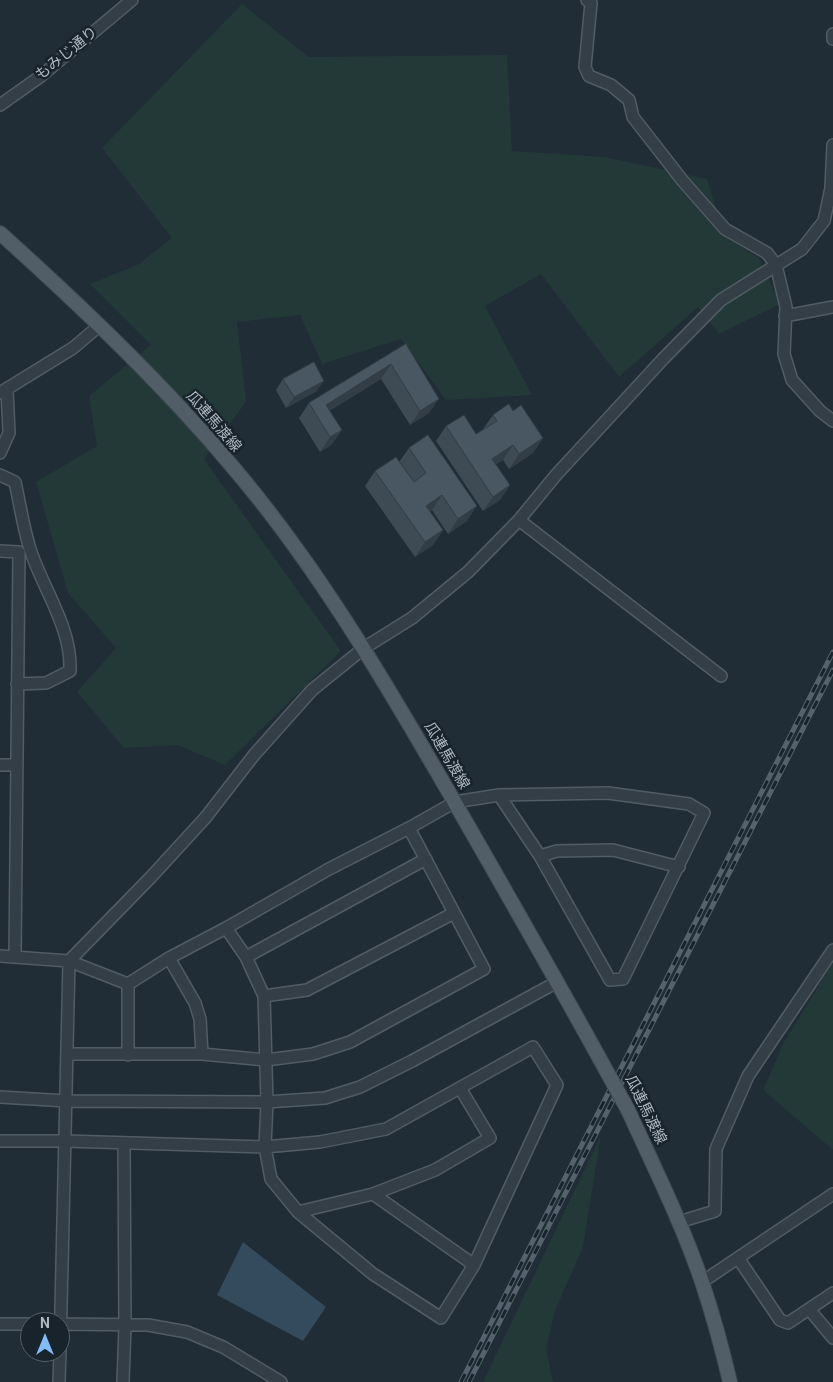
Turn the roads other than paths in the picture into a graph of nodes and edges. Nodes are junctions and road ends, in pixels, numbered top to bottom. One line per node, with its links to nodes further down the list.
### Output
1 (132, 0): 5 (street, もみじ通り)
2 (587, 0): 9 (street)
3 (833, 34): 4 (street)
4 (833, 39)
5 (0, 105)
6 (833, 145): 7 (street)
7 (833, 150): 9 (street)
8 (0, 233): 12 (main road, 瓜連馬渡線)
9 (776, 265): 11 (street); 17 (street)
10 (833, 308): 11 (street)
11 (785, 316): 14 (street)
12 (100, 326): 13 (street); 19 (main road, 瓜連馬渡線)
13 (3, 391): 15 (street)
14 (833, 420)
15 (0, 453)
16 (0, 475): 21 (street)
17 (519, 520): 19 (street); 20 (street)
18 (0, 551): 21 (street)
19 (364, 648): 25 (main road, 瓜連馬渡線); 37 (street)
20 (721, 676)
21 (17, 684): 23 (street)
22 (0, 765): 23 (street)
23 (16, 765): 34 (street)
24 (499, 795): 25 (street); 27 (street); 29 (street)
25 (455, 802): 26 (street); 38 (main road, 瓜連馬渡線)
26 (409, 828): 28 (street); 31 (street)
27 (540, 856): 29 (street); 29 (street)
28 (426, 859): 30 (street); 35 (street)
29 (679, 867)
30 (454, 913): 40 (street); 44 (street)
31 (226, 928): 35 (street); 36 (street)
32 (833, 950): 56 (street)
33 (0, 956): 34 (street)
34 (15, 956): 37 (street)
35 (246, 957): 40 (street)
36 (169, 958): 39 (street); 42 (street)
37 (69, 961): 39 (street); 41 (street)
38 (557, 982): 48 (street); 56 (main road, 瓜連馬渡線, bridge)
39 (128, 984): 43 (street)
40 (264, 996): 44 (street)
41 (67, 1054): 43 (street); 47 (street)
42 (202, 1054): 43 (street); 44 (street)
43 (128, 1055)
44 (266, 1060): 48 (street)
45 (460, 1088): 52 (street); 53 (street); 58 (street)
46 (0, 1097): 47 (street)
47 (67, 1101): 48 (street); 49 (street)
48 (267, 1102): 52 (street)
49 (65, 1141): 50 (street); 51 (street); 62 (street)
50 (0, 1142)
51 (124, 1144): 52 (street); 66 (street)
52 (265, 1147): 55 (street)
53 (373, 1194): 55 (street); 58 (street)
54 (833, 1194): 57 (street)
55 (298, 1212): 58 (street)
56 (679, 1222): 59 (main road, 瓜連馬渡線)
57 (738, 1258): 59 (street); 61 (street)
58 (474, 1264)
59 (702, 1282): 72 (main road, 瓜連馬渡線)
60 (833, 1293): 61 (street)
61 (809, 1309): 67 (street)
62 (60, 1312)
63 (0, 1324): 64 (street)
64 (20, 1324)
65 (70, 1324): 66 (street)
66 (125, 1326): 70 (street); 71 (street)
67 (833, 1338)
68 (60, 1362): 69 (street)
69 (59, 1382)
70 (123, 1382)
71 (281, 1382)
72 (730, 1382)

